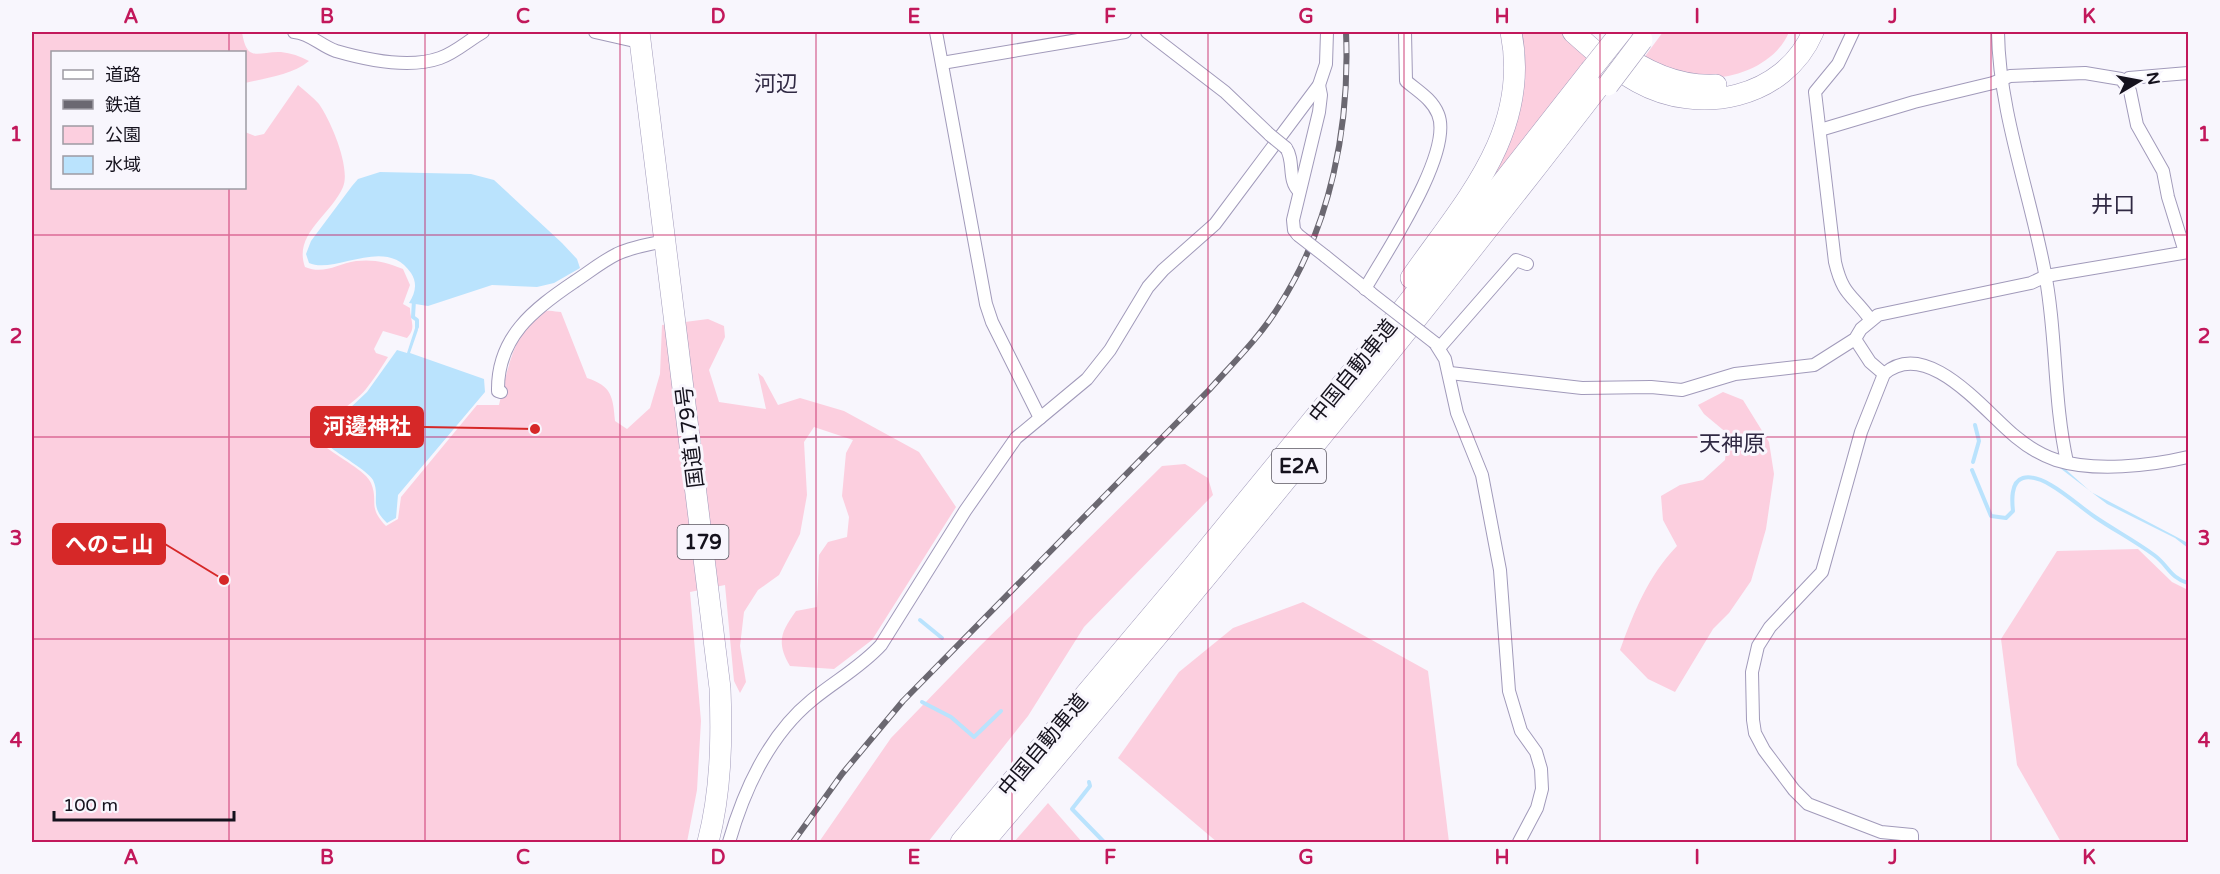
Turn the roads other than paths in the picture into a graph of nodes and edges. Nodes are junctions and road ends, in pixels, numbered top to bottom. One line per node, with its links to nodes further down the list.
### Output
1 (294, 32): 2 (street)
2 (483, 32)
3 (596, 32): 17 (street)
4 (936, 32): 18 (street)
5 (1125, 32): 18 (street)
6 (1147, 32): 25 (street, bridge)
7 (1327, 32): 23 (street)
8 (1405, 32): 30 (street)
9 (1511, 32): 38 (highway)
10 (1573, 32): 13 (highway)
11 (1594, 32): 12 (highway)
12 (1798, 32)
13 (1813, 32)
14 (1854, 32): 24 (street)
15 (1998, 32): 21 (street)
16 (1639, 34): 20 (highway, 中国自動車道 / E2A)
17 (639, 37): 26 (highway, 国道179号 / 179)
18 (942, 63): 37 (street)
19 (2188, 73): 22 (street)
20 (1601, 79): 38 (highway, 中国自動車道 / E2A); 44 (highway, 中国自動車道 / E2A)
21 (2002, 79): 22 (street); 24 (street); 29 (street)
22 (2125, 82): 27 (street)
23 (1319, 85): 25 (street); 37 (street)
24 (1820, 130): 31 (street)
25 (1299, 191): 30 (street, bridge)
26 (666, 241): 36 (street); 41 (highway, 国道179号 / 179)
27 (2187, 252): 29 (street)
28 (1527, 264): 33 (street)
29 (2046, 276): 31 (street); 40 (street)
30 (1369, 291): 33 (street, bridge)
31 (1870, 319): 32 (street)
32 (1855, 339): 34 (street); 35 (street)
33 (1437, 345): 34 (street)
34 (1450, 373): 45 (street)
35 (1884, 374): 40 (street); 46 (street)
36 (501, 392)
37 (1040, 418): 42 (street)
38 (1309, 424): 43 (highway, 中国自動車道 / E2A)
39 (2188, 457): 40 (street)
40 (2067, 462)
41 (708, 843)
42 (729, 843)
43 (961, 843)
44 (984, 843)
45 (1519, 843)
46 (1912, 843)

